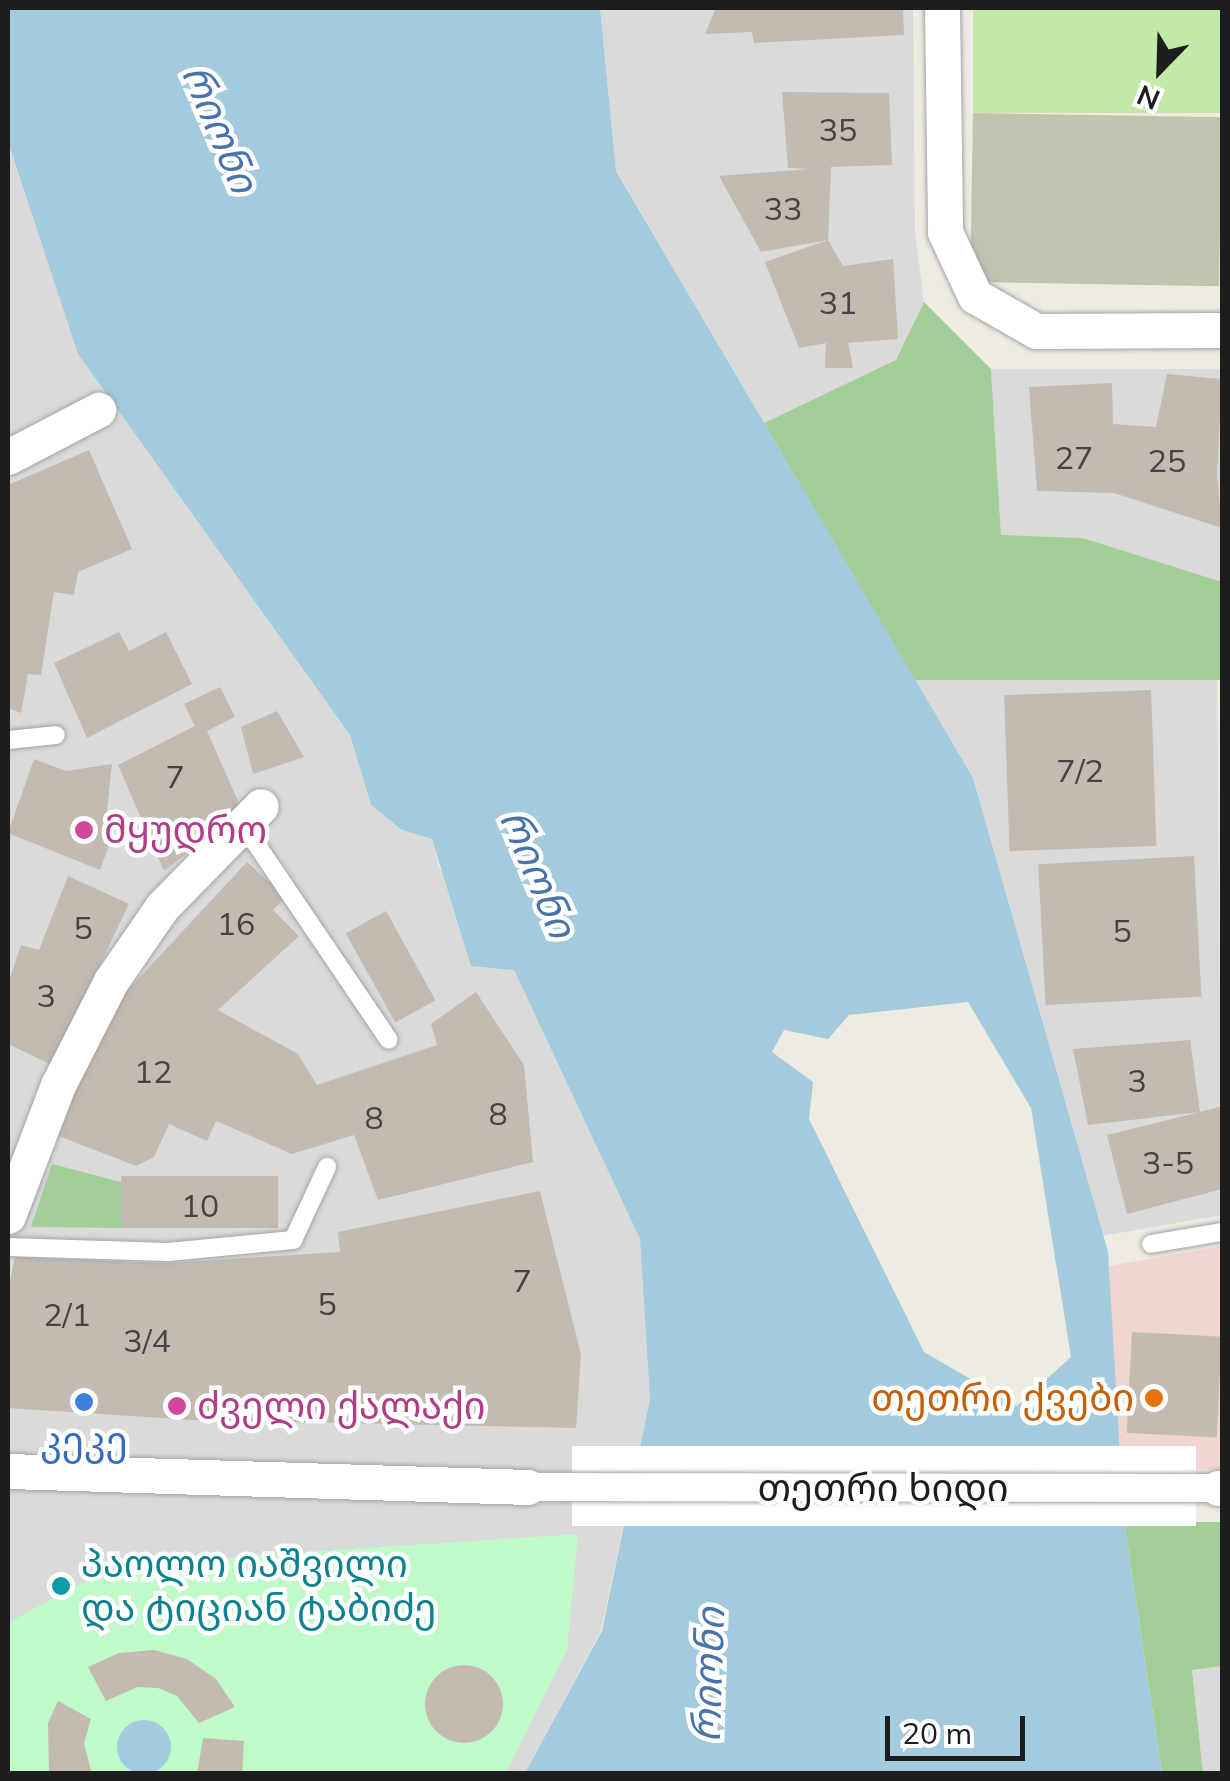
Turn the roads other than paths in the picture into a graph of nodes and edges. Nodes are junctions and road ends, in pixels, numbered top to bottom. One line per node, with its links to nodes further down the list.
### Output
1 (942, 8): 2 (street)
2 (1222, 330)
3 (98, 410): 4 (street)
4 (8, 458)
5 (56, 735): 6 (lane)
6 (8, 740)
7 (252, 816): 8 (lane); 10 (street)
8 (389, 1040)
9 (328, 1167): 13 (lane)
10 (8, 1216)
11 (1222, 1232): 12 (lane)
12 (1152, 1244)
13 (8, 1247)
14 (8, 1470): 15 (street)
15 (528, 1487): 16 (street, თეთრი ხიდი)
16 (1212, 1488)

